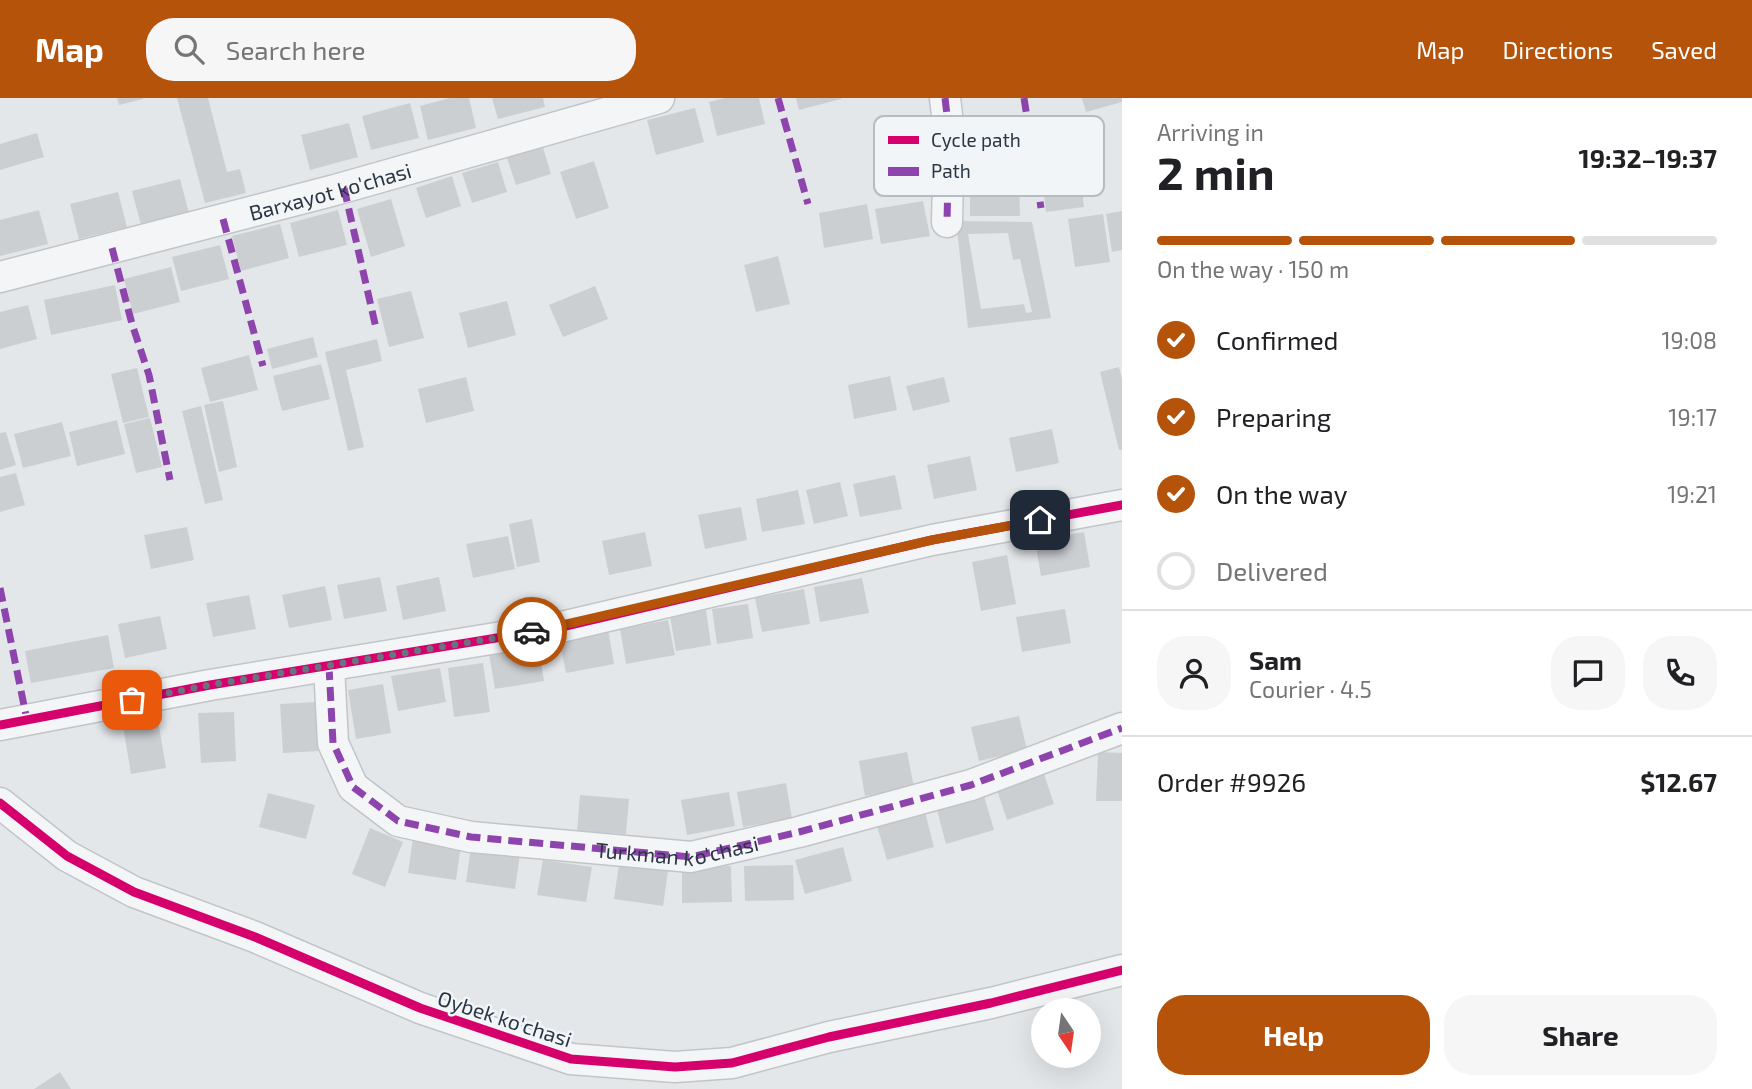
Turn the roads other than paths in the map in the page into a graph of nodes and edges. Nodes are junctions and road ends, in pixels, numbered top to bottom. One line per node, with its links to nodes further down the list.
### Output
1 (659, 98): 6 (street, Barxayot ko'chasi)
2 (944, 98): 3 (street)
3 (947, 116)
4 (948, 196): 5 (street)
5 (947, 222)
6 (0, 277)
7 (1122, 505): 8 (street)
8 (329, 666): 9 (street); 10 (street, Turkman ko'chasi)
9 (0, 726)
10 (1122, 728)
11 (0, 803): 12 (street, Oybek ko'chasi)
12 (1122, 970)

